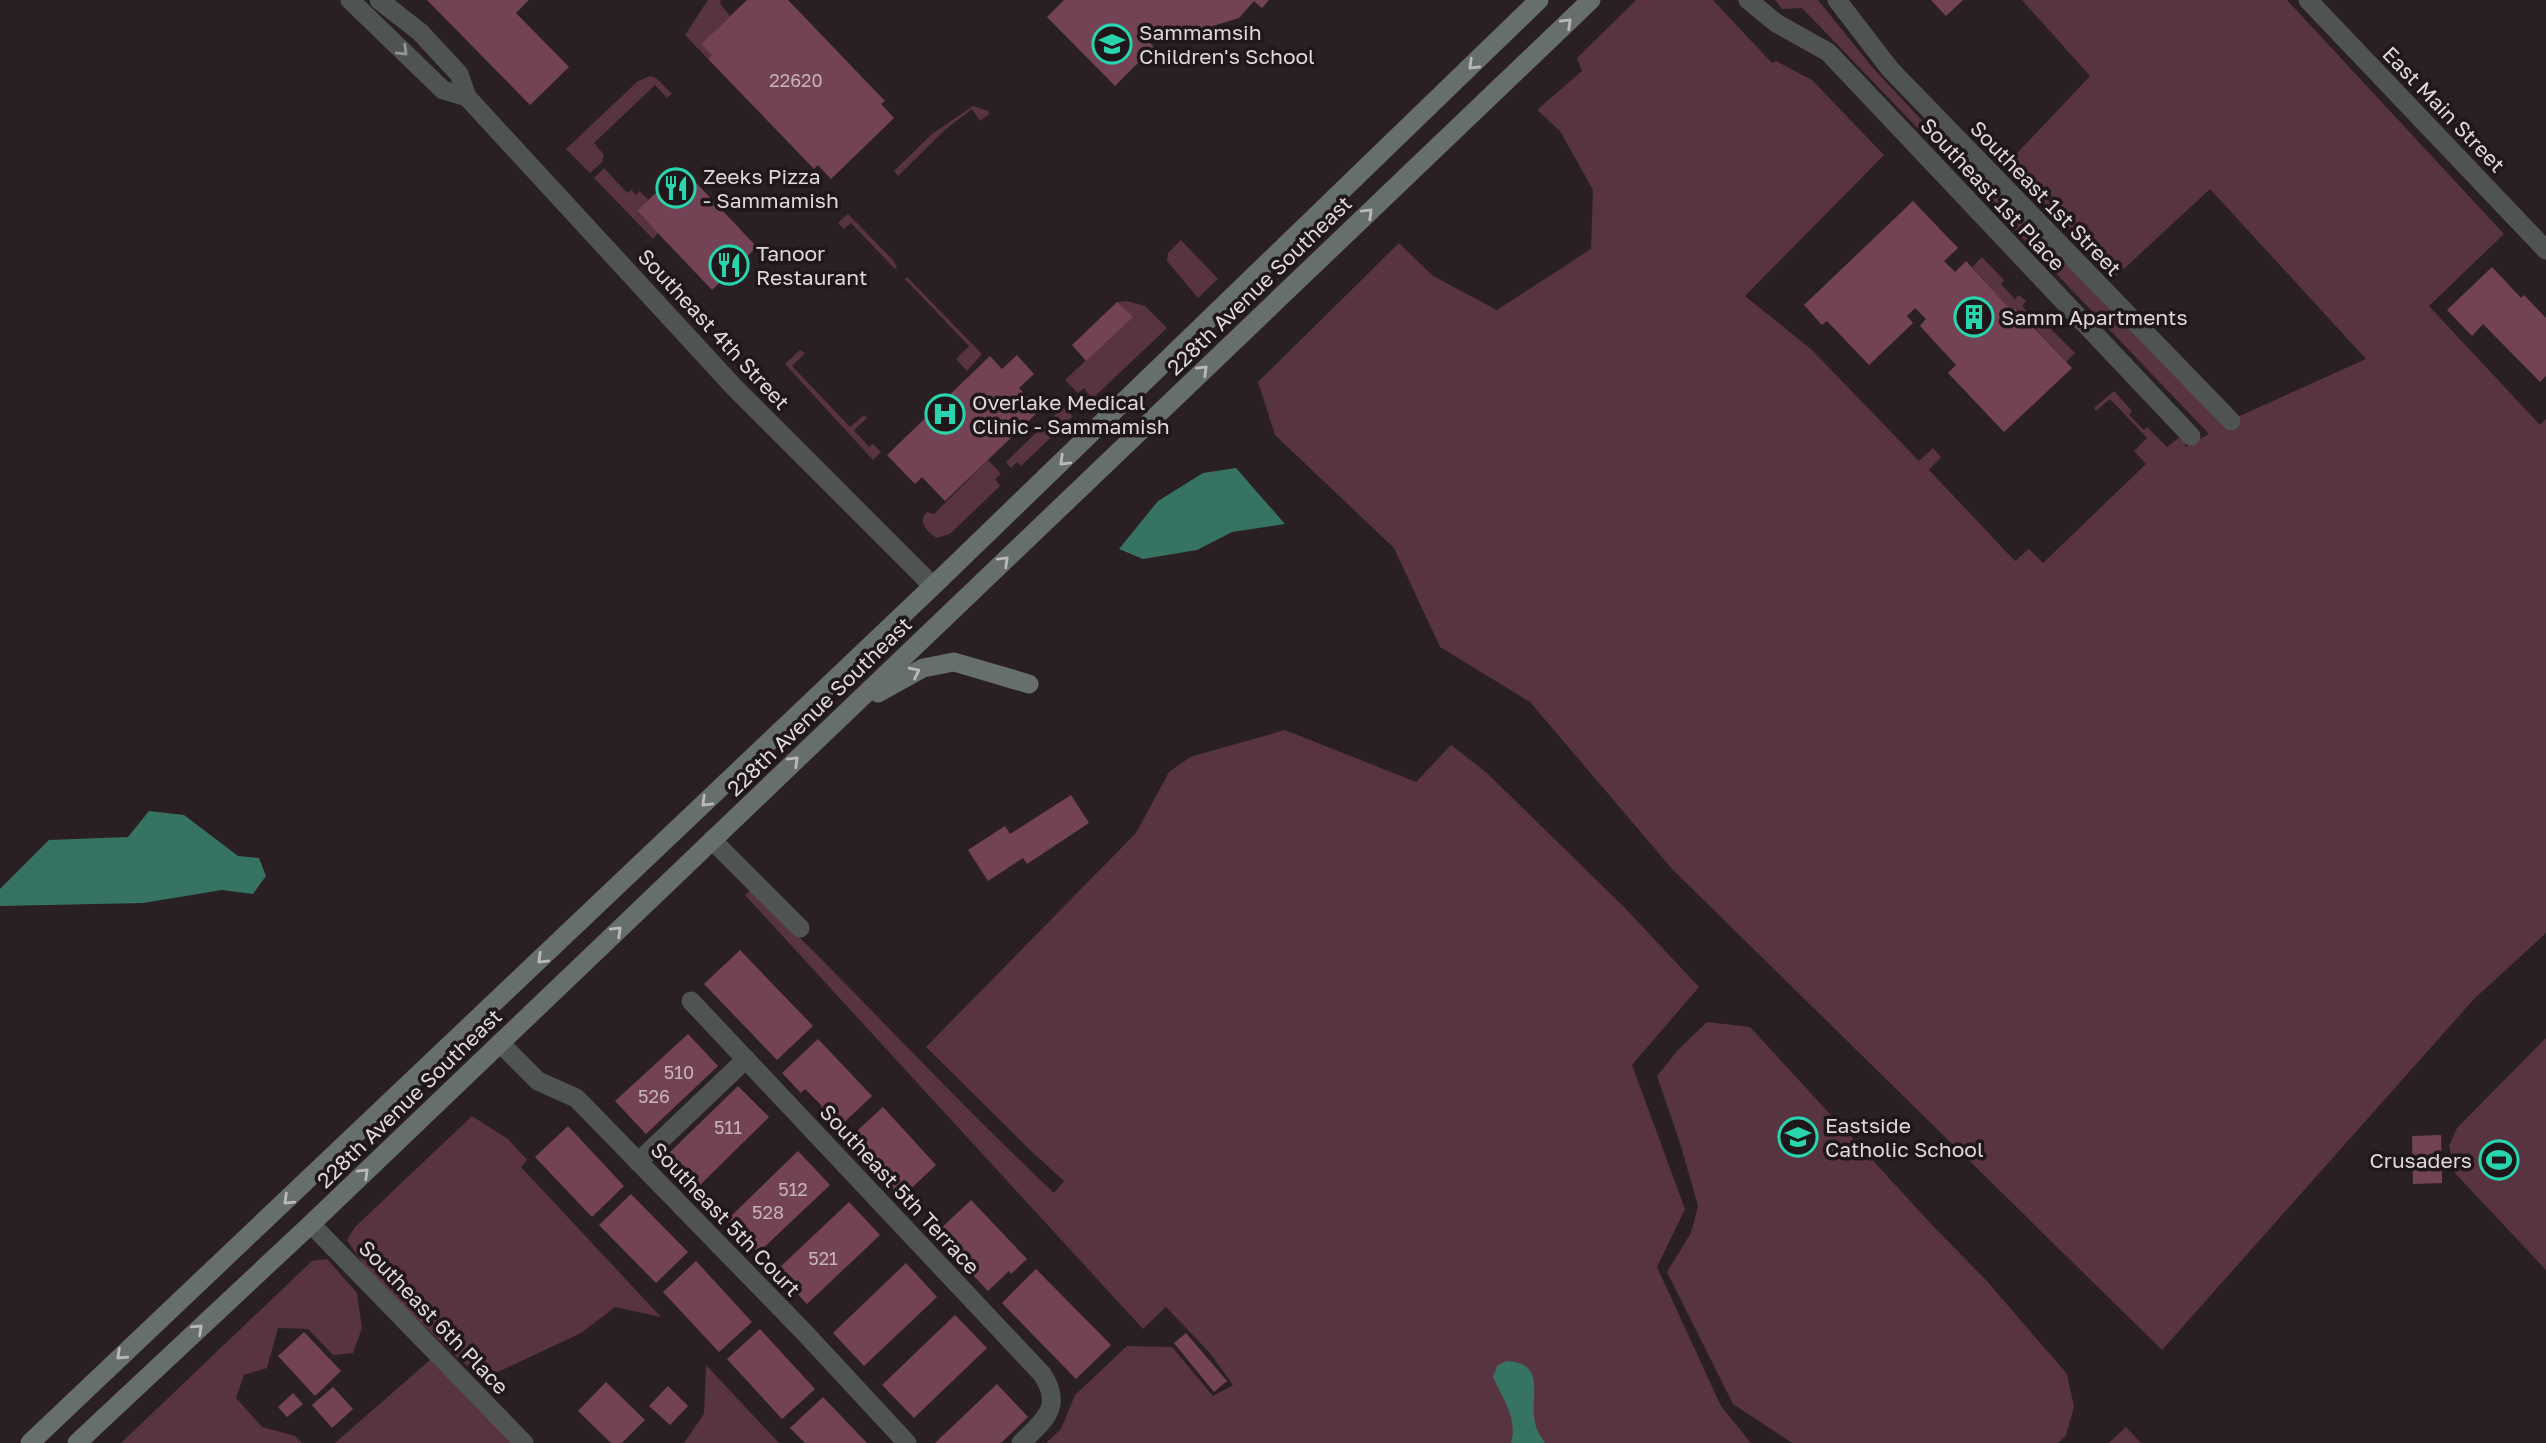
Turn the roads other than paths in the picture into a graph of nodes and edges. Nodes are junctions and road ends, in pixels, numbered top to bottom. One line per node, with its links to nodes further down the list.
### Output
1 (351, 0): 8 (street, Southeast 4th Street, one-way to 8)
2 (379, 0): 8 (street, Southeast 4th Street)
3 (1539, 0): 12 (main road, 228th Avenue Southeast, one-way to 12)
4 (1591, 0): 14 (main road, 228th Avenue Southeast, one-way to 4)
5 (1748, 0): 11 (street, Southeast 1st Place)
6 (1837, 0): 10 (street, Southeast 1st Street)
7 (2308, 0): 9 (street, East Main Street)
8 (467, 97): 12 (street, Southeast 4th Street)
9 (2546, 250)
10 (2231, 421)
11 (2192, 436)
12 (933, 586): 22 (main road, 228th Avenue Southeast, one-way to 22)
13 (1029, 684): 14 (main road, one-way to 13)
14 (818, 738): 15 (main road, 228th Avenue Southeast, one-way to 14)
15 (712, 840): 16 (street); 18 (main road, 228th Avenue Southeast, one-way to 15)
16 (800, 928)
17 (691, 1001): 19 (street, Southeast 5th Terrace)
18 (500, 1042): 20 (street, Southeast 5th Court); 21 (main road, 228th Avenue Southeast, one-way to 18)
19 (746, 1059): 20 (street); 26 (street, Southeast 5th Terrace)
20 (639, 1162): 25 (street, Southeast 5th Court)
21 (311, 1224): 23 (main road, 228th Avenue Southeast, one-way to 21); 24 (street, Southeast 6th Place)
22 (30, 1443)
23 (77, 1443)
24 (524, 1443)
25 (907, 1443)
26 (1021, 1443)

